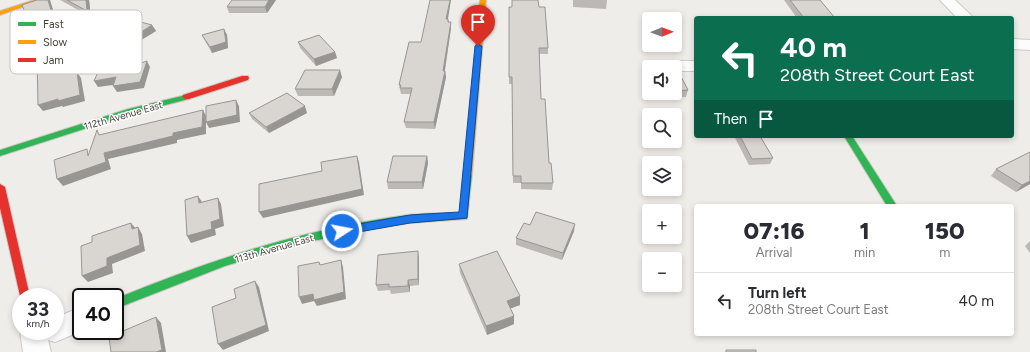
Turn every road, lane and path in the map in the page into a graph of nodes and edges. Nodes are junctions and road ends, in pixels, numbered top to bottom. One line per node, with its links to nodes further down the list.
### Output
1 (40, 0): 4 (street)
2 (483, 0): 16 (street, 113th Avenue East)
3 (947, 0): 5 (street)
4 (0, 13)
5 (964, 16)
6 (1014, 44): 7 (street)
7 (1030, 45)
8 (682, 66): 9 (street)
9 (694, 66)
10 (245, 78): 12 (street, 112th Avenue East)
11 (849, 138): 14 (street)
12 (0, 153)
13 (0, 188): 15 (street)
14 (891, 204)
15 (23, 288)
16 (124, 300)

